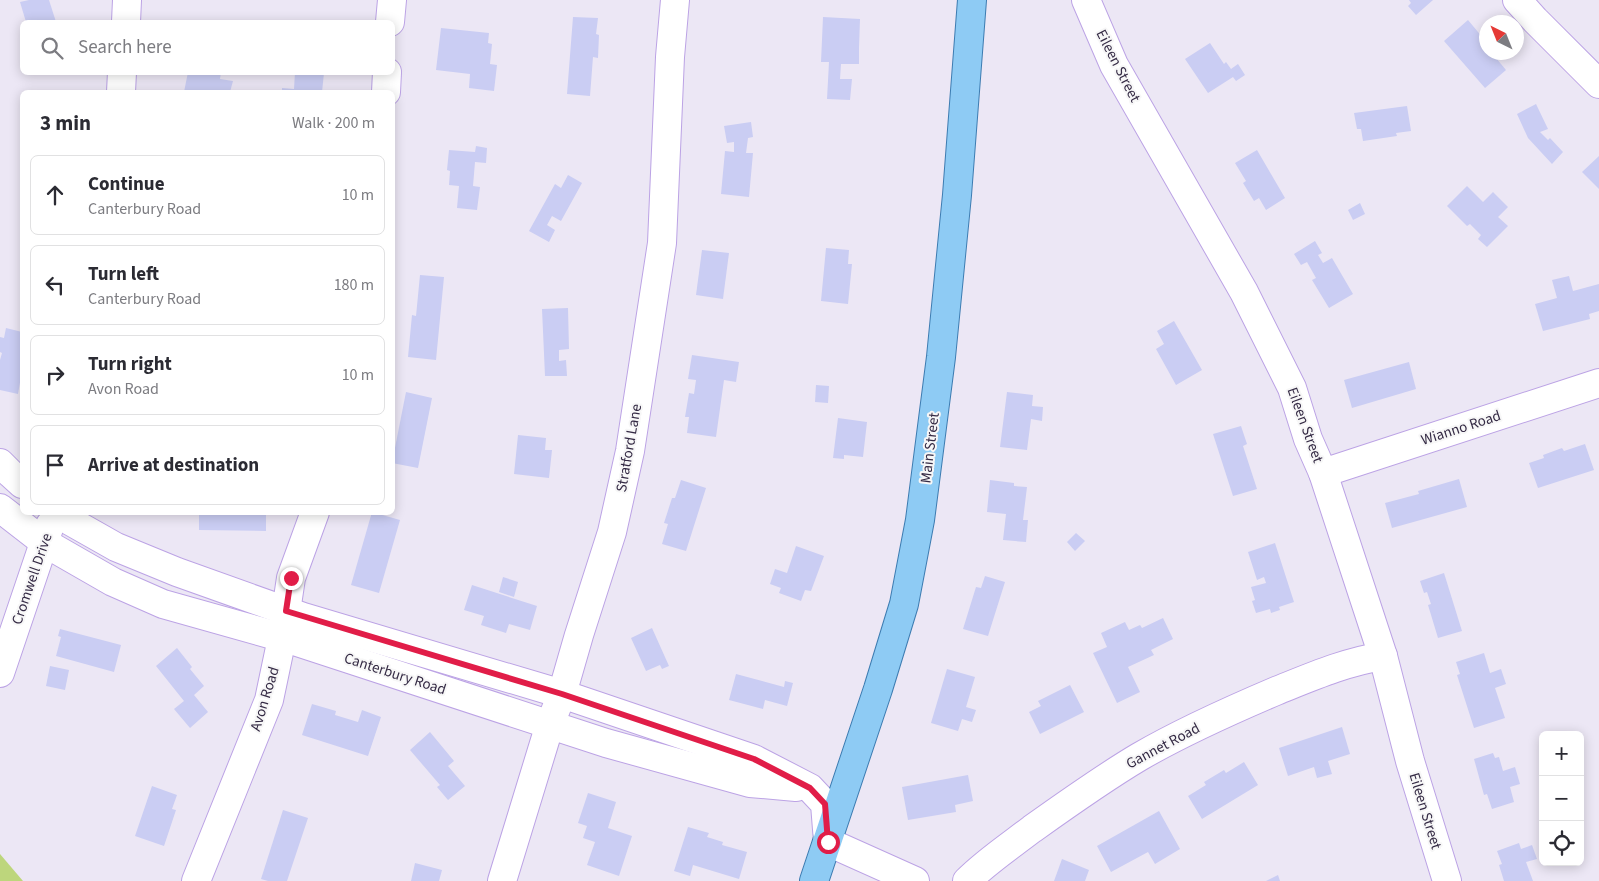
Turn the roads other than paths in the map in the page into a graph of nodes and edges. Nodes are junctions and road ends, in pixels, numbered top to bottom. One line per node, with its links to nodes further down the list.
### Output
1 (127, 0): 8 (street)
2 (392, 0): 9 (street)
3 (675, 0): 28 (street, Stratford Lane)
4 (989, 0): 7 (main road)
5 (1086, 0): 17 (street, Eileen Street)
6 (1517, 0): 12 (street)
7 (971, 11): 31 (main road, Main Street)
8 (126, 20)
9 (390, 20)
10 (122, 75): 13 (street)
11 (387, 75): 14 (street)
12 (1599, 84)
13 (121, 90)
14 (386, 90)
15 (1599, 383): 17 (street, Wianno Road)
16 (0, 463): 18 (street)
17 (1323, 473): 26 (street, Eileen Street)
18 (20, 482)
19 (0, 508): 23 (street, Canterbury Road)
20 (53, 515): 23 (street, Cromwell Drive)
21 (64, 515): 24 (street, Canterbury Road)
22 (315, 515): 24 (street, Avon Road)
23 (45, 543): 25 (street, Canterbury Road); 27 (street, Cromwell Drive)
24 (286, 611): 25 (street, Avon Road); 28 (street, Canterbury Road)
25 (282, 638): 29 (street, Canterbury Road); 32 (street, Avon Road)
26 (1383, 656): 36 (street, Gannet Road); 37 (street, Eileen Street)
27 (0, 673)
28 (562, 694): 29 (street, Stratford Lane); 30 (street, Canterbury Road)
29 (550, 724): 30 (street, Canterbury Road); 33 (street, Stratford Lane)
30 (810, 788): 31 (street, Canterbury Road)
31 (828, 842): 34 (main road, Main Street); 35 (street)
32 (196, 881)
33 (502, 881)
34 (814, 881)
35 (915, 881)
36 (967, 881)
37 (1447, 881)

